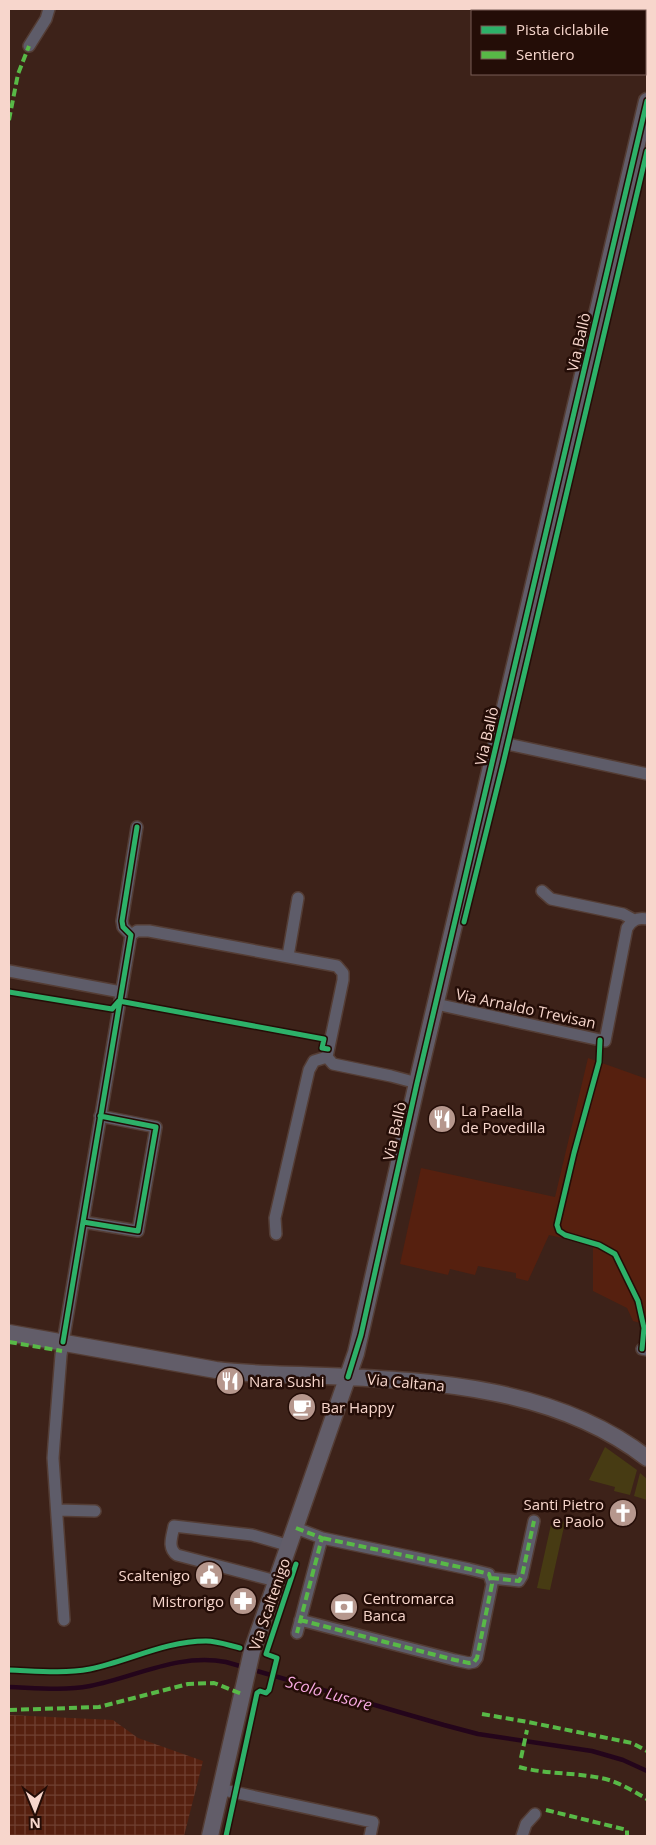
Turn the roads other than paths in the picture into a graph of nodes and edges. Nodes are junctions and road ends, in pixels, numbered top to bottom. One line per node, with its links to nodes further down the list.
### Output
1 (49, 9): 2 (street)
2 (29, 46)
3 (647, 101): 4 (main road, Via Ballò)
4 (498, 742): 5 (street, Via Ballò); 15 (main road, Via Ballò)
5 (647, 774)
6 (137, 826): 11 (street)
7 (542, 891): 10 (street)
8 (298, 898): 12 (street)
9 (647, 919): 10 (street)
10 (634, 920): 15 (street, Via Arnaldo Trevisan)
11 (131, 935): 12 (street); 14 (street)
12 (288, 956): 16 (street)
13 (9, 971): 14 (street)
14 (121, 992): 18 (street)
15 (436, 1004): 17 (main road, Via Ballò)
16 (327, 1058): 17 (street, Via Ballò); 20 (street)
17 (417, 1083): 23 (main road, Via Ballò)
18 (100, 1116): 19 (street); 19 (street)
19 (83, 1222): 22 (street)
20 (276, 1234)
21 (9, 1333): 22 (main road, Via Caltana)
22 (63, 1342): 23 (main road, Via Caltana); 25 (street)
23 (348, 1377): 24 (main road, Via Caltana); 28 (main road, Via Scaltenigo)
24 (647, 1458)
25 (56, 1510): 26 (street); 33 (street)
26 (95, 1511)
27 (534, 1521): 31 (street)
28 (296, 1528): 29 (street); 30 (main road, Via Scaltenigo)
29 (322, 1538): 31 (street); 34 (street)
30 (290, 1546): 32 (main road, Via Scaltenigo); 32 (street)
31 (491, 1578): 34 (street)
32 (276, 1581): 36 (main road, Via Scaltenigo)
33 (64, 1620)
34 (300, 1620): 35 (street)
35 (297, 1633)
36 (220, 1790): 38 (main road, Via Scaltenigo); 39 (street)
37 (535, 1814): 40 (street)
38 (210, 1836)
39 (370, 1836)
40 (522, 1836)

